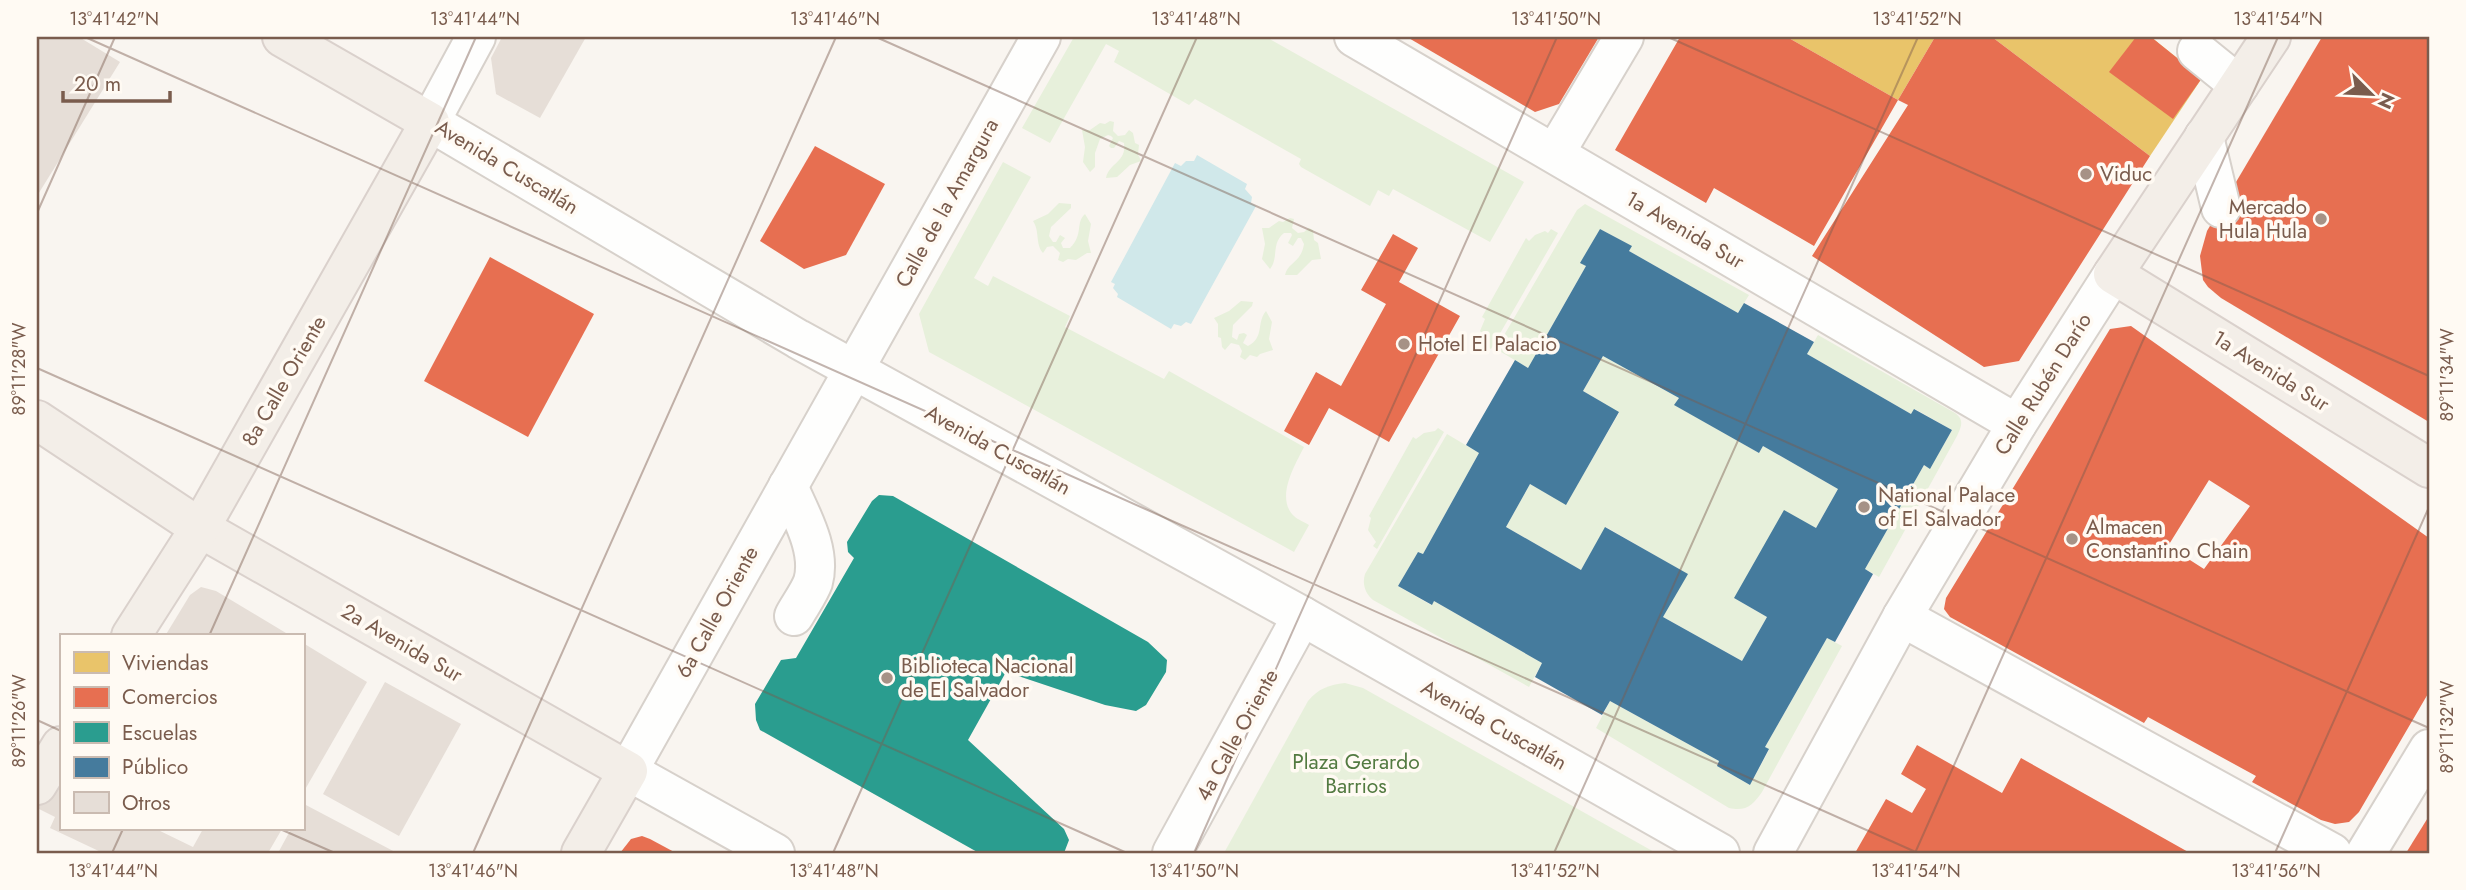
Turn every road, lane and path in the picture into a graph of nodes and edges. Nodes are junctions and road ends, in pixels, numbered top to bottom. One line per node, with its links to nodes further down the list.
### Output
1 (282, 37): 9 (main road, Avenida Cuscatlán)
2 (476, 37): 9 (street)
3 (1041, 37): 14 (street, Calle de la Amargura)
4 (1354, 37): 11 (street, 1a Avenida Sur)
5 (1624, 37): 11 (street)
6 (2271, 37): 8 (main road, Calle Rubén Darío)
7 (2197, 51): 8 (street)
8 (2239, 85): 10 (main road, Calle Rubén Darío)
9 (430, 122): 14 (street, Avenida Cuscatlán); 19 (main road, 8a Calle Oriente)
10 (2204, 137): 12 (street); 13 (main road, Calle Rubén Darío)
11 (1555, 153): 16 (street, 1a Avenida Sur)
12 (2221, 208)
13 (2113, 274): 16 (street, Calle Rubén Darío); 17 (main road, 1a Avenida Sur)
14 (853, 370): 18 (street, 6a Calle Oriente); 21 (street, Avenida Cuscatlán)
15 (37, 420): 19 (main road, 2a Avenida Sur)
16 (2017, 424): 22 (street, Calle Rubén Darío)
17 (2429, 468)
18 (788, 486): 20 (street); 26 (street, 6a Calle Oriente)
19 (200, 528): 23 (main road, 8a Calle Oriente); 26 (main road, 2a Avenida Sur)
20 (794, 616)
21 (1302, 617): 30 (street, 4a Calle Oriente); 31 (street, Avenida Cuscatlán)
22 (1902, 617): 32 (street, Calle Rubén Darío); 33 (street)
23 (132, 634)
24 (60, 748): 27 (main road)
25 (2429, 749): 34 (street)
26 (628, 771): 28 (main road, 6a Calle Oriente); 29 (street, 2a Avenida Sur)
27 (37, 785)
28 (581, 853)
29 (775, 853)
30 (1172, 853)
31 (1720, 853)
32 (1773, 853)
33 (2332, 853)
34 (2367, 853)

